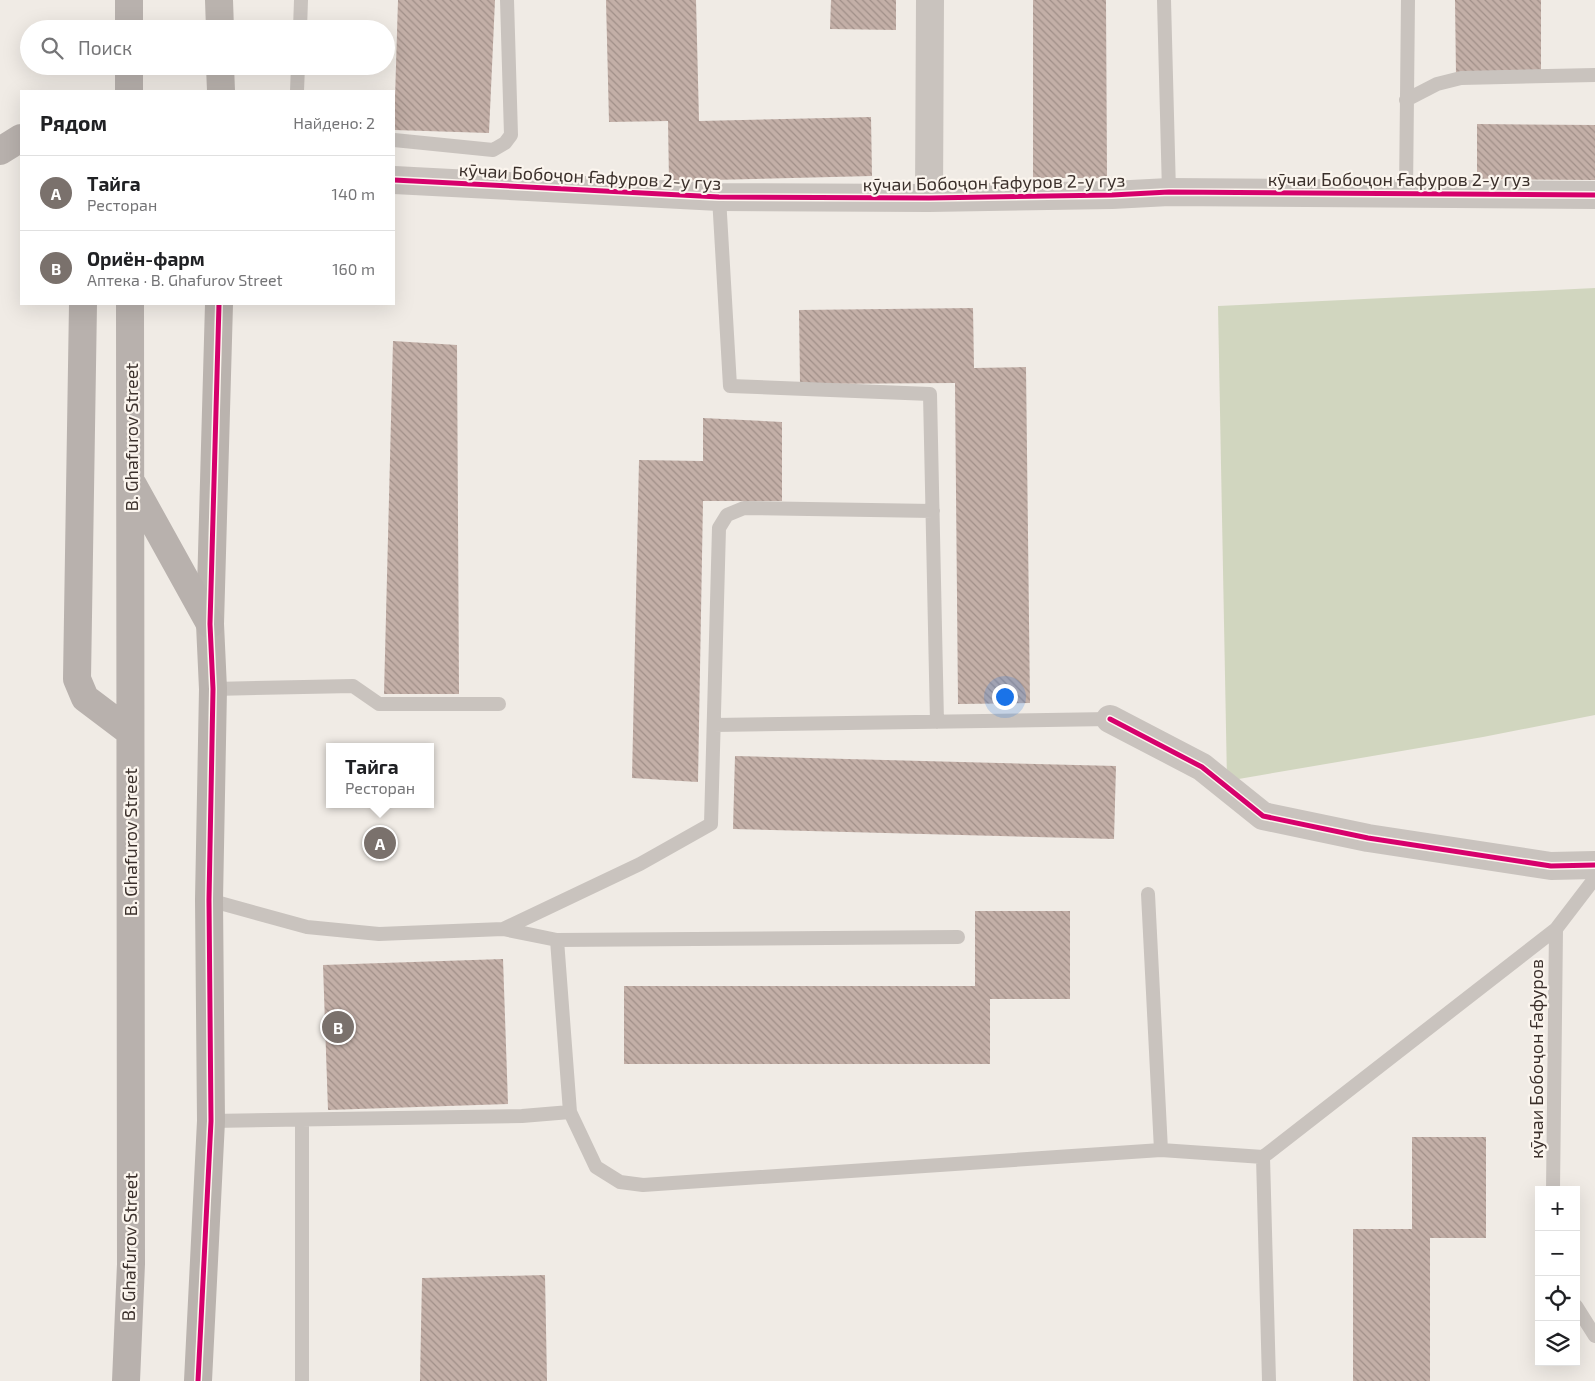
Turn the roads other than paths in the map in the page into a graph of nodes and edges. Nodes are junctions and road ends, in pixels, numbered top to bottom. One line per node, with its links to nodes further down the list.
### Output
1 (129, 0): 8 (main road)
2 (219, 0): 9 (street)
3 (301, 0): 10 (lane)
4 (507, 0): 20 (lane)
5 (930, 0): 27 (street)
6 (1164, 0): 23 (lane)
7 (1408, 0): 18 (lane)
8 (129, 20)
9 (220, 20)
10 (300, 20)
11 (129, 75): 15 (main road)
12 (220, 75): 16 (street)
13 (298, 75): 17 (lane)
14 (1595, 75): 18 (lane)
15 (129, 90)
16 (221, 90)
17 (297, 90)
18 (1406, 100): 24 (lane)
19 (20, 139): 21 (main road)
20 (395, 140)
21 (0, 151)
22 (395, 180): 26 (street, кӯчаи Бобоҷон Ғафуров 2-у гуз)
23 (1169, 192): 24 (street, кӯчаи Бобоҷон Ғафуров 2-у гуз); 27 (street, кӯчаи Бобоҷон Ғафуров 2-у гуз)
24 (1406, 193): 25 (street, кӯчаи Бобоҷон Ғафуров 2-у гуз)
25 (1595, 195)
26 (719, 197): 27 (street, кӯчаи Бобоҷон Ғафуров 2-у гуз); 32 (lane)
27 (929, 198)
28 (83, 305): 39 (main road)
29 (130, 305): 31 (main road, B. Ghafurov Street)
30 (220, 305): 33 (street)
31 (131, 483): 33 (main road); 39 (main road, B. Ghafurov Street)
32 (933, 511): 37 (lane); 38 (lane)
33 (210, 624): 34 (street)
34 (213, 688): 35 (lane); 43 (street)
35 (499, 704)
36 (1110, 719): 37 (lane); 40 (street)
37 (938, 722): 38 (lane)
38 (714, 725): 44 (lane)
39 (130, 732): 56 (main road, B. Ghafurov Street)
40 (1595, 865)
41 (1595, 878): 45 (lane)
42 (1148, 894): 51 (lane)
43 (209, 900): 44 (lane); 50 (street)
44 (502, 929): 47 (lane)
45 (1556, 929): 52 (lane); 53 (lane, кӯчаи Бобоҷон Ғафуров)
46 (958, 938): 47 (lane)
47 (557, 940): 48 (lane)
48 (570, 1112): 49 (lane); 51 (lane)
49 (302, 1120): 50 (lane); 58 (lane)
50 (211, 1122): 57 (street)
51 (1161, 1150): 52 (lane)
52 (1263, 1157): 59 (lane)
53 (1553, 1186)
54 (1580, 1312): 55 (lane)
55 (1595, 1336)
56 (126, 1381)
57 (198, 1381)
58 (302, 1381)
59 (1269, 1381)

